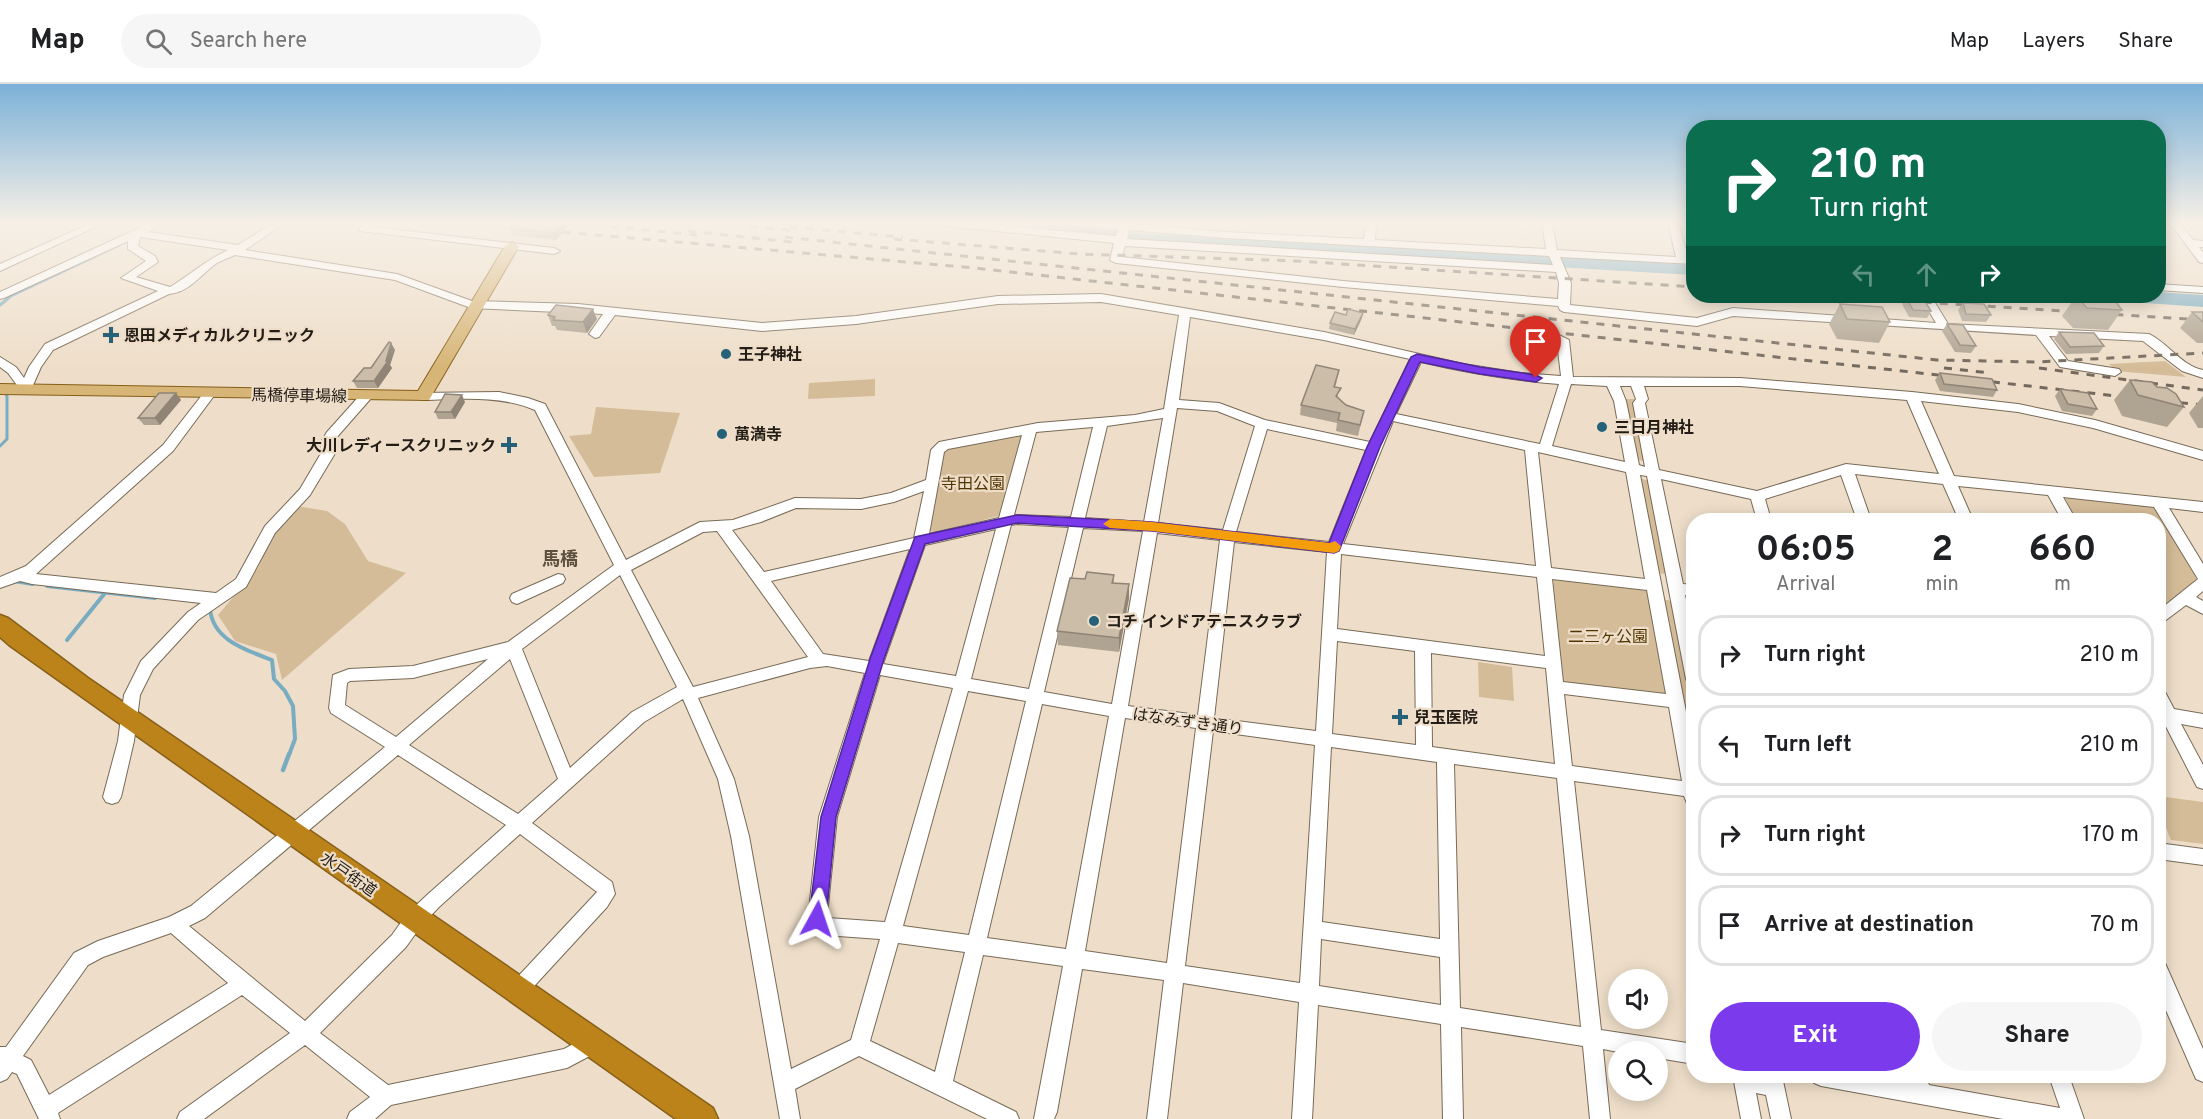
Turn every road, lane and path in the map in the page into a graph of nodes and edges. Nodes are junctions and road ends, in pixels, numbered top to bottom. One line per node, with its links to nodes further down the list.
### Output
1 (41, 271): 10 (street)
2 (53, 271): 13 (street)
3 (137, 271): 30 (street)
4 (202, 271): 12 (street)
5 (366, 271): 16 (street)
6 (497, 271): 16 (main road)
7 (1223, 271): 14 (street)
8 (1562, 271): 14 (street)
9 (2166, 288): 11 (street)
10 (0, 290)
11 (2203, 290)
12 (171, 291)
13 (0, 296)
14 (1564, 303): 19 (street)
15 (1930, 303): 19 (street)
16 (477, 304): 17 (street); 33 (main road)
17 (610, 312): 18 (street); 21 (street)
18 (1185, 312): 23 (street); 35 (street)
19 (1944, 327): 20 (street)
20 (2040, 332): 25 (street); 26 (street)
21 (595, 334)
22 (1559, 339): 27 (street)
23 (1417, 357): 27 (street); 36 (street)
24 (0, 361): 30 (street)
25 (2115, 372)
26 (2203, 374)
27 (1566, 381): 28 (street); 41 (street)
28 (1612, 382): 29 (street); 43 (street)
29 (1636, 382): 34 (street); 45 (street)
30 (12, 389): 31 (main road, 馬橋停車場線)
31 (210, 393): 32 (main road, 馬橋停車場線); 67 (street)
32 (367, 396): 33 (main road, 馬橋停車場線); 78 (street)
33 (423, 396): 65 (street)
34 (1912, 396): 42 (street); 46 (street)
35 (1170, 407): 37 (street); 38 (street); 60 (street)
36 (1388, 416): 40 (street); 41 (street)
37 (1101, 422): 39 (street); 59 (street)
38 (1262, 424): 40 (street); 62 (street)
39 (1030, 429): 47 (street); 58 (street)
40 (1374, 447): 64 (street)
41 (1538, 448): 43 (street); 66 (street)
42 (2203, 456)
43 (1633, 469): 45 (street); 73 (street)
44 (1846, 469): 46 (street); 49 (street); 53 (street)
45 (1653, 473): 49 (street); 74 (street)
46 (1948, 480): 48 (street); 54 (street)
47 (932, 483): 61 (street); 63 (street)
48 (2053, 491): 50 (street); 55 (street)
49 (1757, 495): 52 (street)
50 (2158, 502): 51 (street); 56 (street)
51 (2203, 507)
52 (1762, 513)
53 (1862, 513)
54 (1963, 513)
55 (2064, 513)
56 (2165, 513)
57 (2166, 515): 68 (street)
58 (1006, 520): 59 (street); 63 (street); 89 (street)
59 (1077, 522): 60 (street); 92 (street)
60 (1152, 526): 62 (street); 95 (street)
61 (722, 527): 65 (street); 69 (street)
62 (1228, 536): 64 (street); 99 (street)
63 (919, 541): 69 (street); 88 (street)
64 (1334, 548): 66 (street); 82 (street)
65 (623, 567): 85 (street); 91 (street)
66 (1545, 573): 73 (street); 87 (street)
67 (17, 576): 72 (street); 78 (street)
68 (2203, 576)
69 (760, 578): 86 (street)
70 (558, 579): 77 (street)
71 (2203, 582): 76 (street)
72 (0, 583)
73 (1654, 585): 93 (street)
74 (1676, 589): 75 (street); 83 (street)
75 (1686, 590)
76 (2184, 597): 79 (street); 80 (street)
77 (517, 598)
78 (212, 604): 97 (street)
79 (2203, 608)
80 (2166, 613)
81 (0, 624): 97 (highway, 水戸街道)
82 (1330, 634): 84 (street); 100 (street)
83 (1686, 639)
84 (1423, 646): 87 (street); 102 (street)
85 (513, 647): 101 (street); 101 (street); 106 (street)
86 (816, 661): 88 (street, はなみずき通り); 91 (street, はなみずき通り)
87 (1554, 663): 90 (street)
88 (874, 669): 89 (street, はなみずき通り); 117 (street)
89 (962, 684): 92 (street, はなみずき通り); 117 (street)
90 (1556, 687): 93 (street); 105 (street)
91 (688, 693): 106 (street, はなみずき通り); 138 (street)
92 (1036, 697): 95 (street, はなみずき通り); 118 (street)
93 (1676, 702): 104 (street)
94 (2166, 709): 96 (street)
95 (1118, 711): 99 (street, はなみずき通り); 120 (street)
96 (2169, 715): 98 (street); 107 (street)
97 (129, 720): 109 (street); 111 (highway, 水戸街道)
98 (2203, 722)
99 (1204, 723): 100 (street, はなみずき通り); 121 (street)
100 (1325, 739): 102 (street, はなみずき通り); 116 (street)
101 (398, 746): 110 (street); 111 (street)
102 (1424, 752): 103 (street, はなみずき通り)
103 (1445, 755): 105 (street, はなみずき通り); 119 (street)
104 (1686, 756)
105 (1565, 771): 108 (street, はなみずき通り); 128 (street)
106 (567, 781): 110 (street, はなみずき通り)
107 (2203, 782)
108 (1686, 793)
109 (112, 797)
110 (519, 824): 114 (street, はなみずき通り); 124 (street)
111 (293, 835): 114 (highway, 水戸街道); 115 (street)
112 (2166, 852): 113 (street)
113 (2203, 857)
114 (414, 920): 124 (highway, 水戸街道); 127 (street, はなみずき通り)
115 (174, 924): 122 (street); 132 (street)
116 (1313, 929): 119 (street); 125 (street)
117 (890, 932): 118 (street); 130 (street)
118 (977, 944): 120 (street); 140 (street)
119 (1448, 949): 126 (street)
120 (1073, 959): 121 (street); 148 (street)
121 (1175, 973): 125 (street); 149 (street)
122 (243, 984): 127 (street); 142 (street)
123 (2166, 987): 133 (street)
124 (518, 990): 129 (highway, 水戸街道)
125 (1310, 993): 126 (street); 150 (street)
126 (1450, 1016): 128 (street); 151 (street)
127 (306, 1033): 141 (street); 143 (street, はなみずき通り)
128 (1592, 1037): 131 (street); 152 (street)
129 (594, 1043): 141 (street); 145 (highway, 水戸街道)
130 (859, 1046): 138 (street); 140 (street)
131 (1686, 1053)
132 (3, 1062): 142 (street)
133 (2203, 1072)
134 (1744, 1083): 153 (street)
135 (1773, 1083): 154 (street)
136 (1896, 1083): 139 (street)
137 (2061, 1083): 156 (street)
138 (783, 1084): 146 (street)
139 (1918, 1085): 155 (street)
140 (942, 1086): 147 (street)
141 (382, 1106): 144 (street)
142 (47, 1114)
143 (187, 1119)
144 (357, 1119)
145 (702, 1119)
146 (790, 1119)
147 (1009, 1119)
148 (1044, 1119)
149 (1157, 1119)
150 (1302, 1119)
151 (1453, 1119)
152 (1600, 1119)
153 (1751, 1119)
154 (1781, 1119)
155 (2061, 1119)
156 (2074, 1119)

